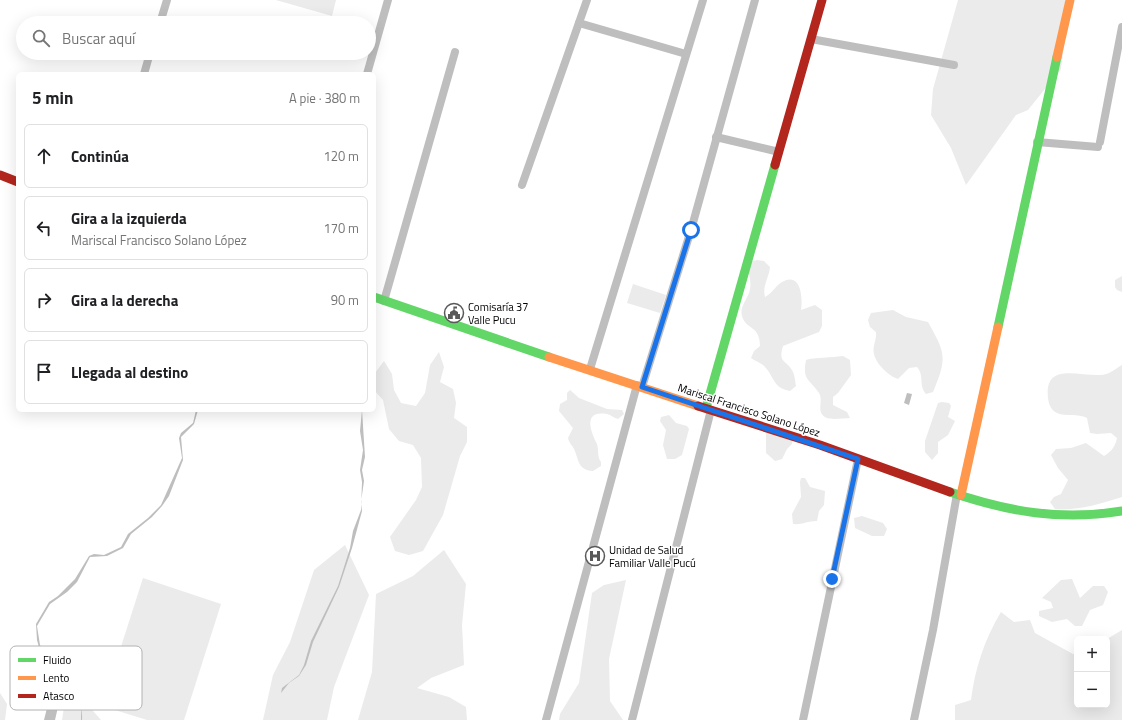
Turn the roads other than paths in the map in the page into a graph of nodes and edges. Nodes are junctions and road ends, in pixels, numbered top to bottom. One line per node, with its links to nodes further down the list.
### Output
1 (167, 0): 8 (street)
2 (388, 0): 12 (street)
3 (587, 0): 9 (street)
4 (703, 0): 14 (street)
5 (756, 0): 20 (street)
6 (822, 0): 11 (street)
7 (1070, 0): 21 (street)
8 (162, 16)
9 (579, 23): 14 (street); 25 (street)
10 (1122, 27): 21 (street)
11 (811, 39): 17 (street); 22 (street)
12 (376, 42)
13 (456, 52): 27 (street)
14 (686, 54): 28 (street)
15 (148, 60): 18 (street)
16 (371, 60): 19 (street)
17 (954, 65)
18 (145, 72)
19 (368, 72)
20 (716, 137): 22 (street); 29 (street)
21 (1037, 142): 32 (street)
22 (779, 152): 30 (street)
23 (0, 175): 24 (street)
24 (16, 181)
25 (522, 185)
26 (376, 298): 27 (street, Mariscal Francisco Solano López)
27 (384, 301): 28 (street, Mariscal Francisco Solano López)
28 (590, 369): 29 (street, Mariscal Francisco Solano López)
29 (639, 386): 30 (street, Mariscal Francisco Solano López); 34 (street)
30 (708, 409): 31 (street, Mariscal Francisco Solano López); 35 (street)
31 (858, 459): 32 (street, Mariscal Francisco Solano López); 36 (street)
32 (959, 495): 33 (street, Mariscal Francisco Solano López); 37 (street)
33 (1122, 511)
34 (546, 720)
35 (632, 720)
36 (803, 720)
37 (914, 720)

